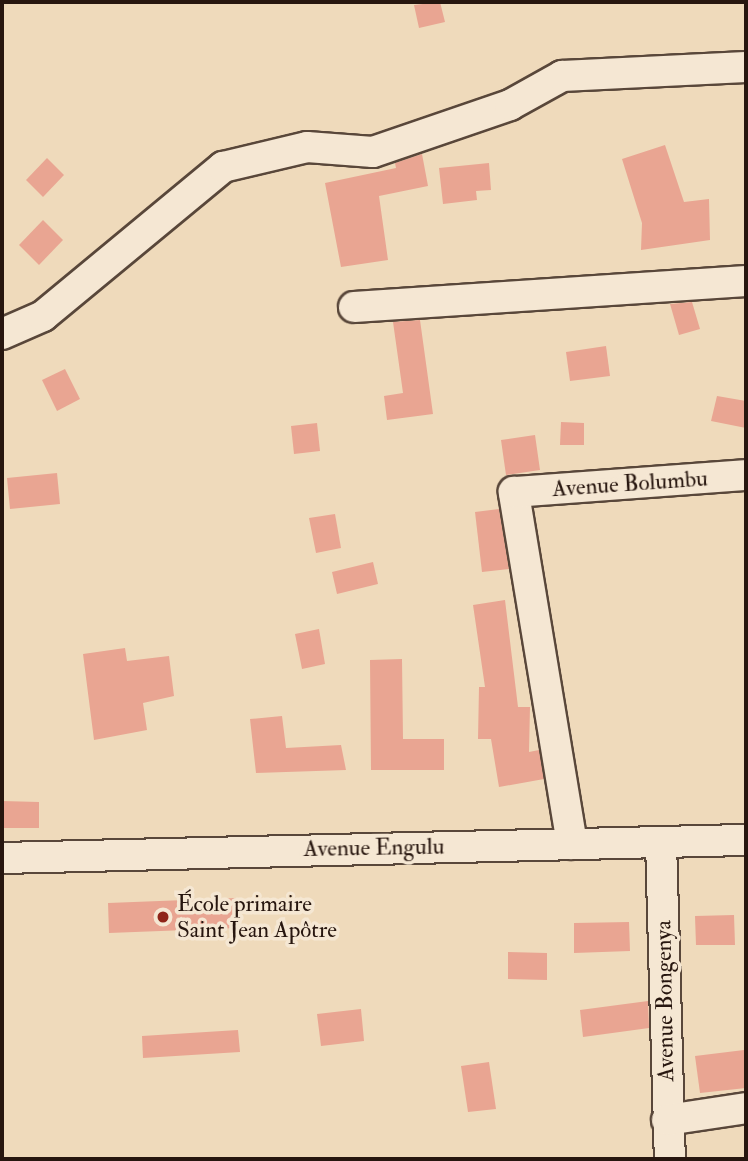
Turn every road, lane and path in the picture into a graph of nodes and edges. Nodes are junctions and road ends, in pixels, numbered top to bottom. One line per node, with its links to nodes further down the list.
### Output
1 (746, 67): 4 (street)
2 (746, 281): 3 (street)
3 (354, 307)
4 (2, 334)
5 (746, 475): 8 (street, Avenue Bolumbu)
6 (746, 839): 7 (street, Avenue Engulu)
7 (661, 842): 8 (street, Avenue Engulu); 11 (street, Avenue Bongenya)
8 (572, 844): 9 (street, Avenue Engulu)
9 (2, 858)
10 (746, 1108): 11 (street)
11 (667, 1120): 12 (street, Avenue Bongenya)
12 (670, 1159)

